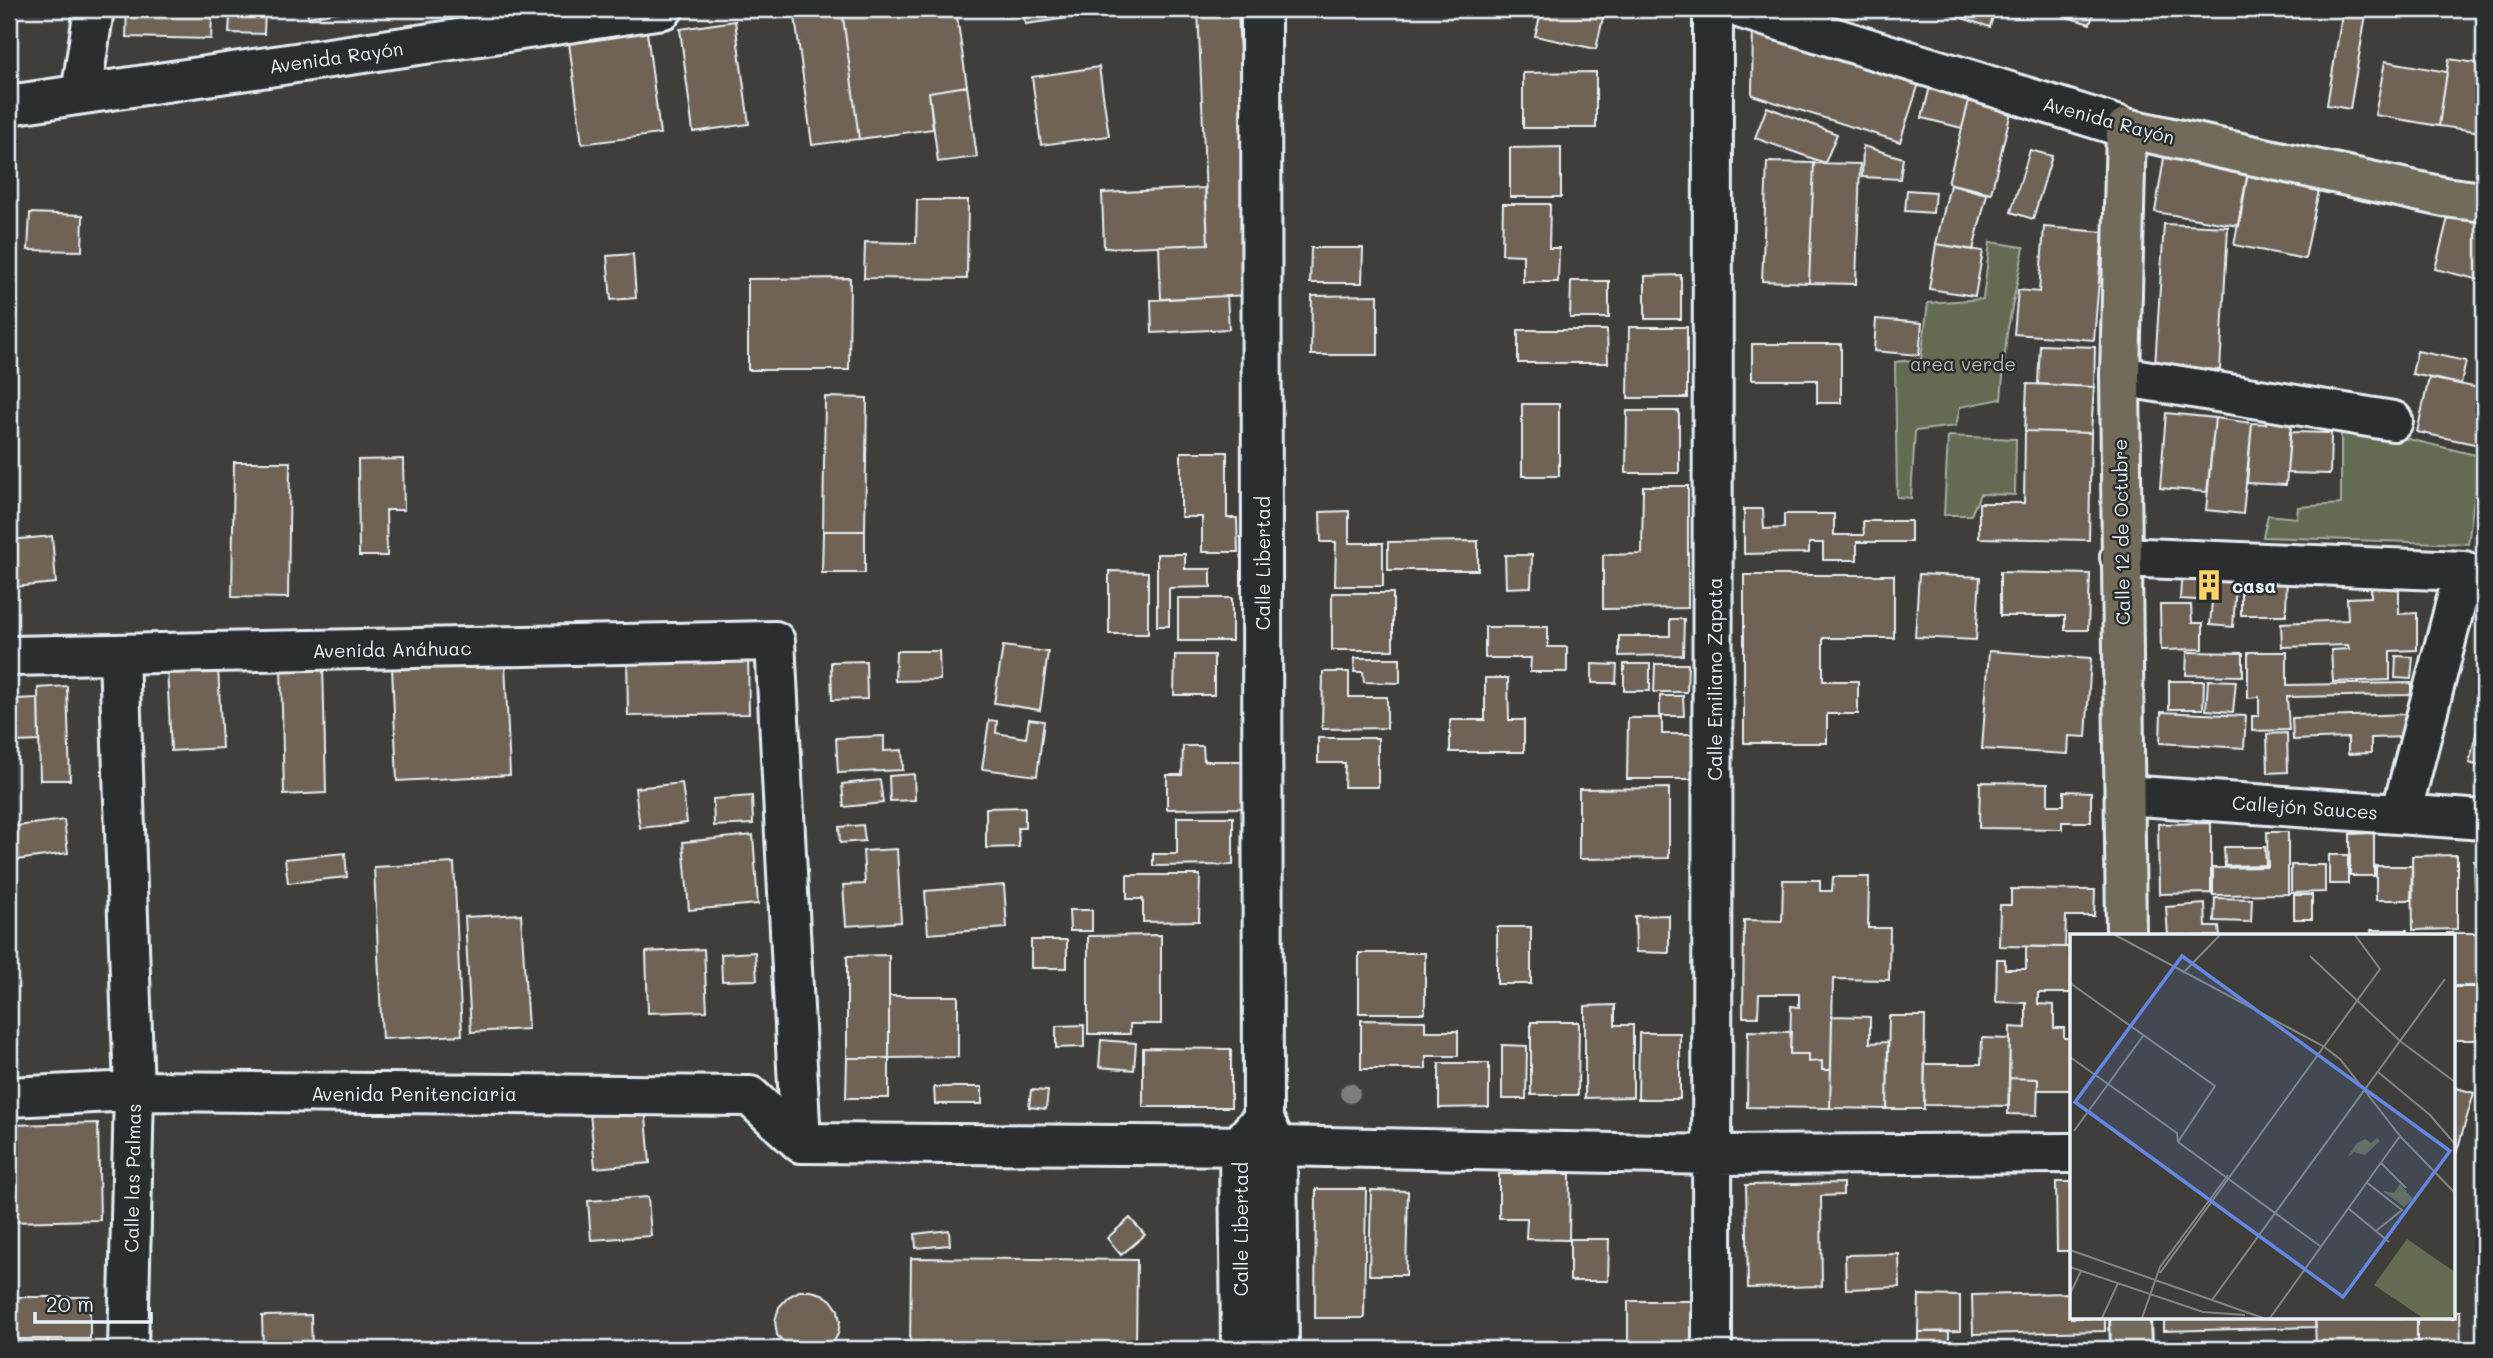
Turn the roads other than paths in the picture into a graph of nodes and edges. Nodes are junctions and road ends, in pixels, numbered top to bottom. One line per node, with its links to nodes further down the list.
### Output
1 (94, 9): 6 (street)
2 (663, 9): 6 (street, Avenida Rayón)
3 (1261, 9): 21 (street, Calle Libertad)
4 (1713, 9): 24 (street, Calle Emiliano Zapata)
5 (1742, 9): 8 (street, Avenida Rayón)
6 (81, 94): 7 (street, Avenida Rayón)
7 (9, 105)
8 (2126, 128): 9 (main road, Avenida Rayón); 10 (main road, Calle 12 de Octubre)
9 (2484, 202)
10 (2120, 376): 11 (street); 12 (main road, Calle 12 de Octubre)
11 (2392, 421)
12 (2120, 557): 15 (main road, Calle 12 de Octubre); 16 (street)
13 (119, 655): 14 (street, Avenida Anáhuac); 19 (street, Calle las Palmas); 22 (street, Avenida Anáhuac)
14 (9, 656)
15 (2125, 795): 16 (street, Callejón Sauces); 18 (main road, Calle 12 de Octubre)
16 (2401, 814): 17 (street, Callejón Sauces)
17 (2484, 820)
18 (2126, 934)
19 (134, 1091): 20 (street, Avenida Penitenciaria); 22 (street, Avenida Penitenciaria); 26 (street, Calle las Palmas)
20 (9, 1097)
21 (1259, 1137): 22 (street); 24 (street); 27 (street, Calle Libertad); 28 (street, Calle Libertad)
22 (801, 1143)
23 (2070, 1153): 24 (street)
24 (1714, 1155): 29 (street, Calle Emiliano Zapata)
25 (2130, 1320): 30 (main road)
26 (128, 1349)
27 (1241, 1349)
28 (1279, 1349)
29 (1712, 1349)
30 (2131, 1349)

